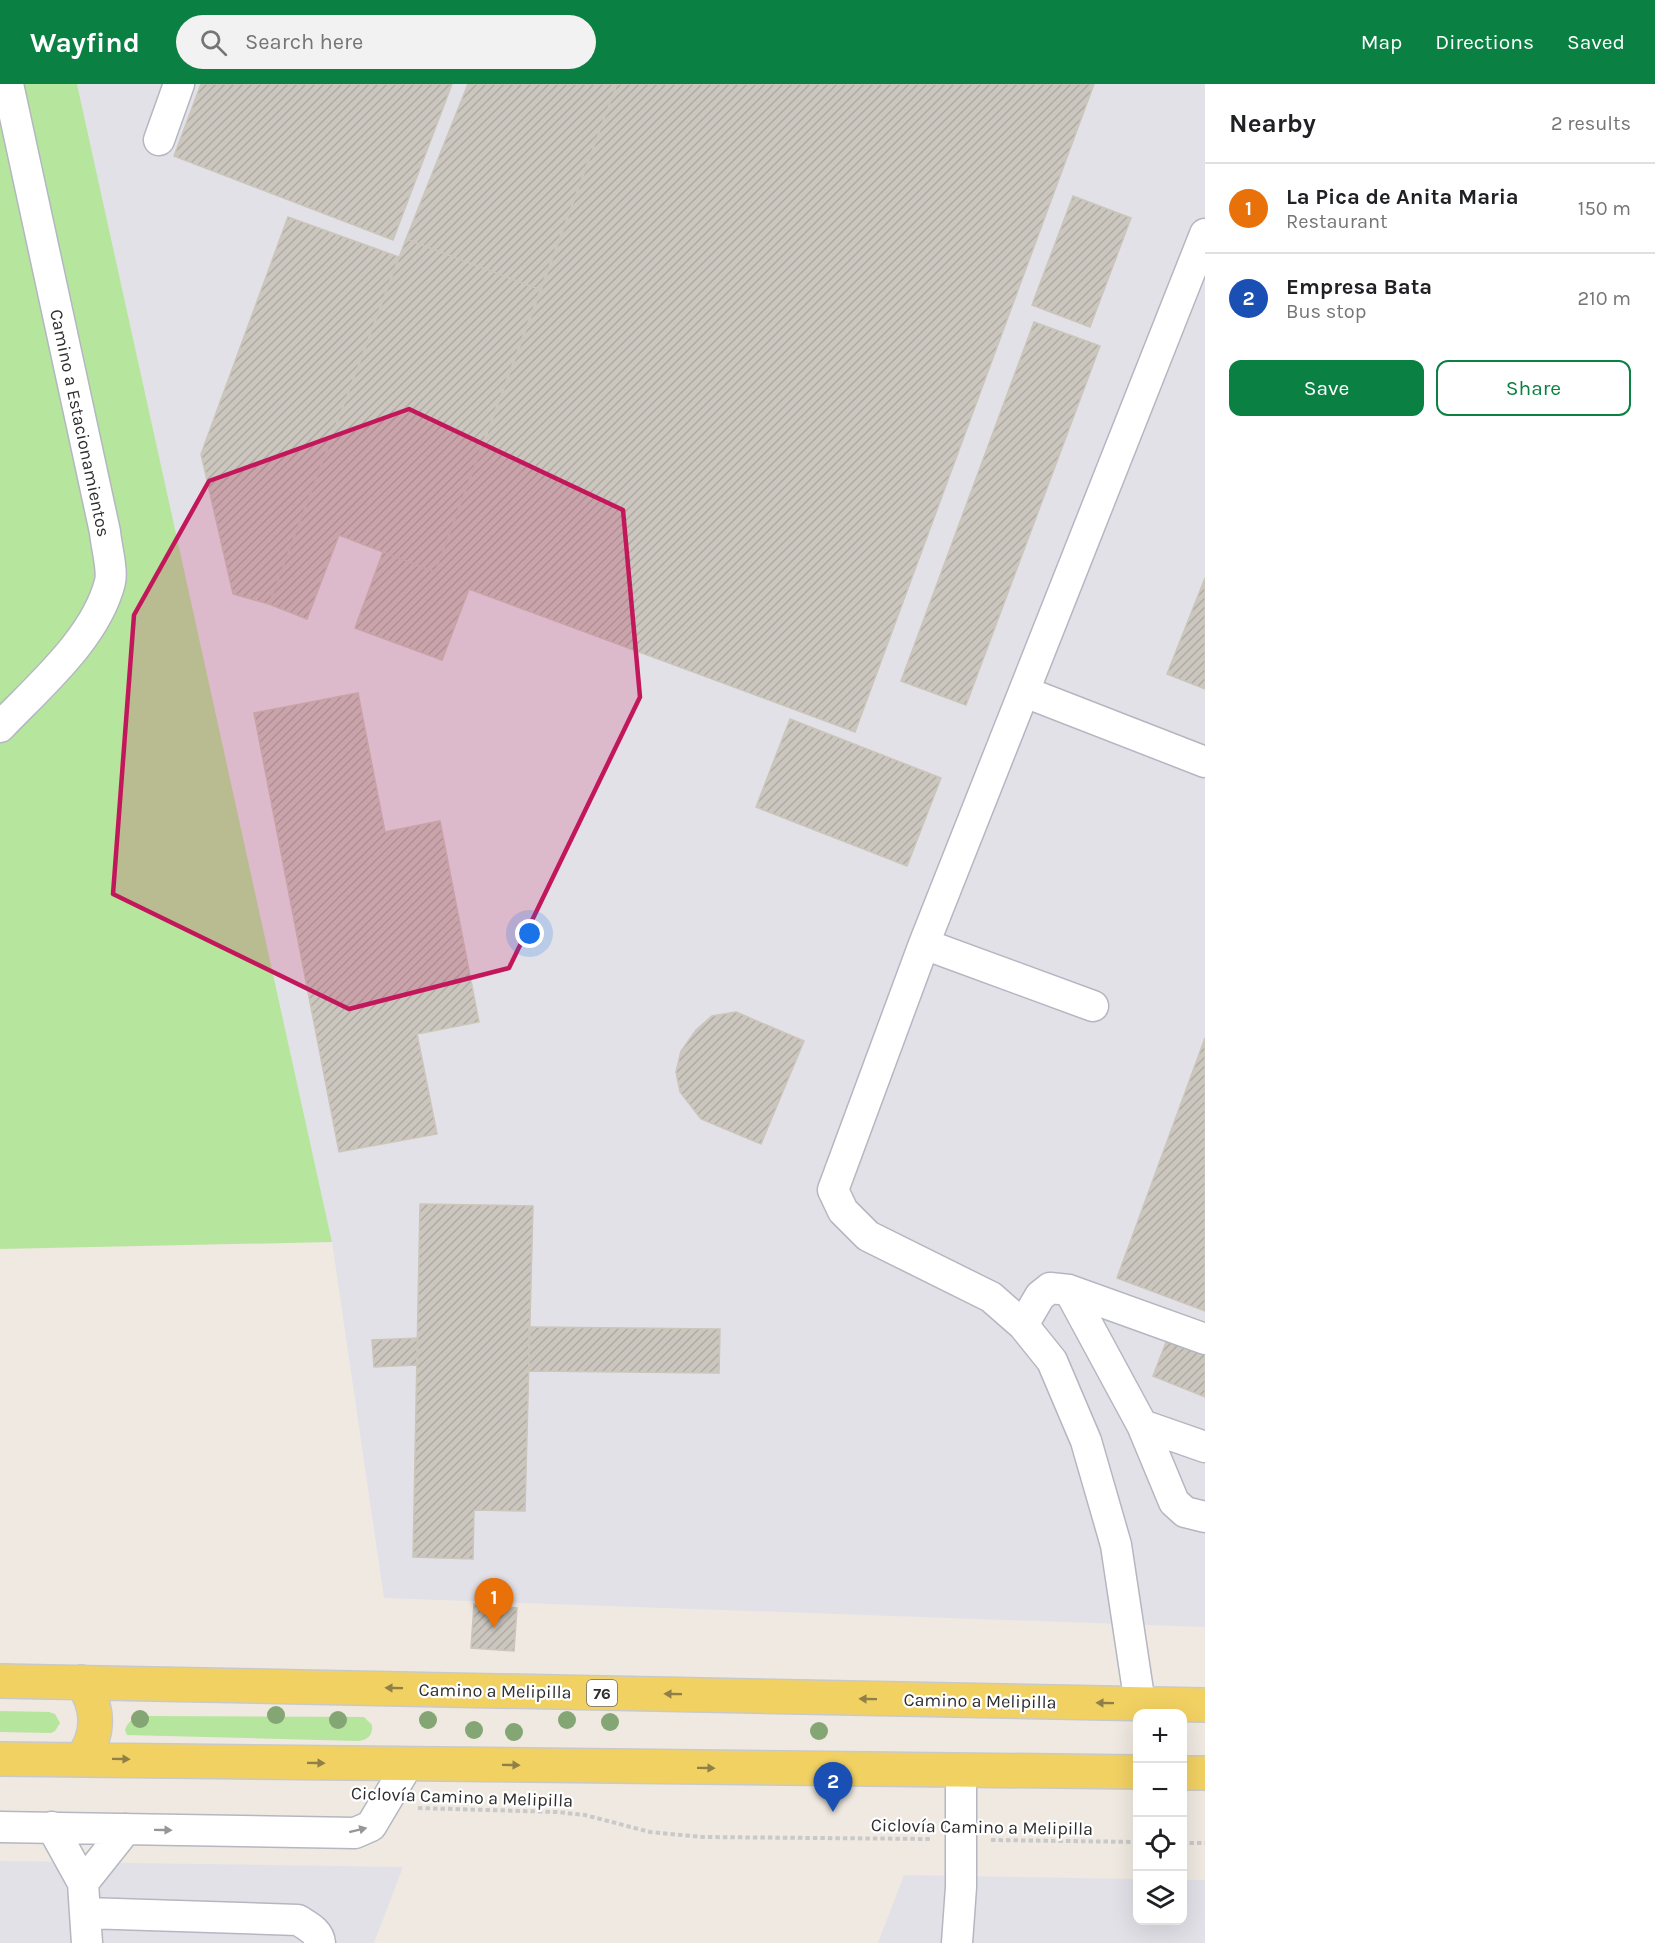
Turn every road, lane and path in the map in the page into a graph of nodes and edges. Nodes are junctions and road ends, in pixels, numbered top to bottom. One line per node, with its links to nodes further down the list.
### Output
1 (8, 84): 6 (lane, Camino a Estacionamientos)
2 (179, 84): 3 (lane)
3 (159, 140)
4 (1205, 234): 5 (lane)
5 (1025, 692): 7 (lane); 8 (lane)
6 (0, 727)
7 (1205, 762)
8 (924, 944): 9 (lane); 11 (lane)
9 (1092, 1006)
10 (1069, 1290): 11 (lane); 12 (lane); 13 (lane)
11 (1023, 1325): 18 (lane)
12 (1205, 1339)
13 (1142, 1425): 14 (lane); 15 (lane)
14 (1205, 1447)
15 (1205, 1517)
16 (0, 1681): 17 (main road, Camino a Melipilla / 76)
17 (82, 1682): 18 (main road, Camino a Melipilla / 76, one-way to 17); 21 (main road)
18 (1140, 1704): 19 (main road, Camino a Melipilla / 76)
19 (1205, 1705)
20 (0, 1759): 21 (main road)
21 (82, 1759): 22 (main road, one-way to 22)
22 (408, 1764): 23 (main road, one-way to 23); 27 (lane)
23 (961, 1771): 24 (main road); 31 (lane)
24 (1133, 1772)
25 (1187, 1773): 26 (main road)
26 (1205, 1773)
27 (383, 1808): 30 (lane, one-way to 27); 31 (path, Ciclovía Camino a Melipilla)
28 (0, 1827): 29 (lane)
29 (52, 1827): 30 (lane); 35 (lane)
30 (126, 1829): 35 (lane)
31 (962, 1840): 32 (path, Ciclovía Camino a Melipilla); 40 (lane)
32 (1133, 1842)
33 (1187, 1843): 34 (path)
34 (1205, 1843)
35 (83, 1883): 36 (lane)
36 (86, 1913): 37 (lane); 38 (lane)
37 (201, 1930): 39 (lane)
38 (87, 1943)
39 (320, 1943)
40 (957, 1943)

